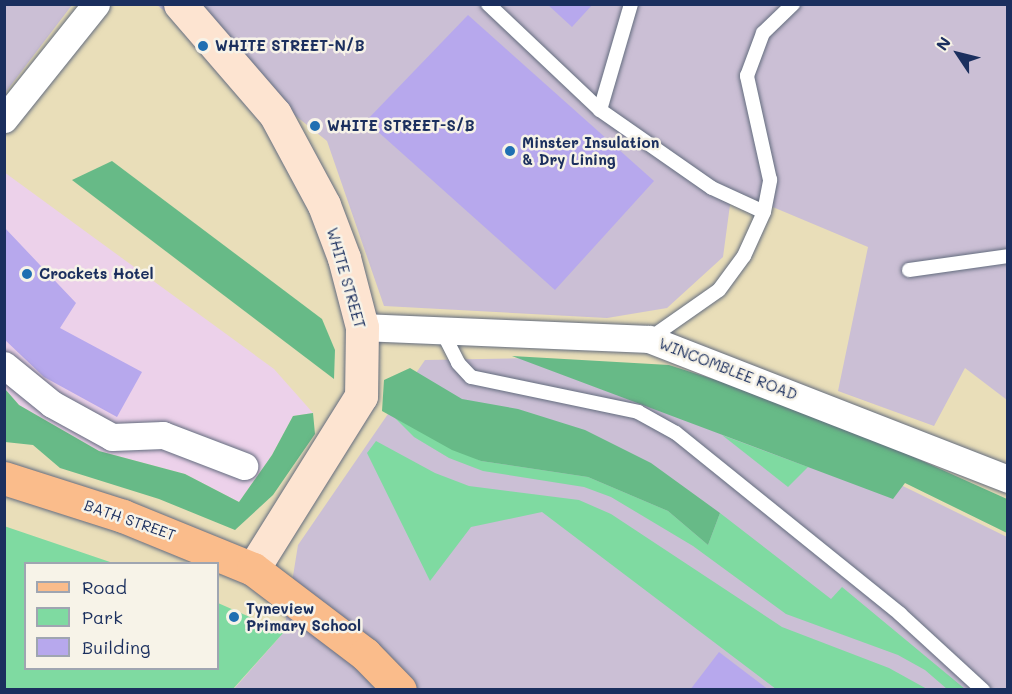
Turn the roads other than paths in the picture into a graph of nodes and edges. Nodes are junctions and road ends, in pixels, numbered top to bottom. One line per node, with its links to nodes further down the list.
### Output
1 (96, 4): 7 (street)
2 (180, 4): 11 (street, WHITE STREET)
3 (488, 4): 6 (lane)
4 (631, 4): 6 (lane)
5 (793, 4): 8 (lane)
6 (600, 110): 8 (lane)
7 (4, 118)
8 (764, 212): 13 (lane)
9 (1008, 256): 10 (lane)
10 (909, 270)
11 (362, 327): 12 (street, WINCOMBLEE ROAD); 18 (street, WHITE STREET)
12 (442, 331): 13 (street, WINCOMBLEE ROAD); 20 (lane)
13 (649, 339): 17 (street, WINCOMBLEE ROAD)
14 (4, 365): 15 (street)
15 (244, 466)
16 (4, 478): 18 (main road, BATH STREET)
17 (1008, 479)
18 (253, 569): 19 (main road, BATH STREET)
19 (400, 690)
20 (983, 690)

